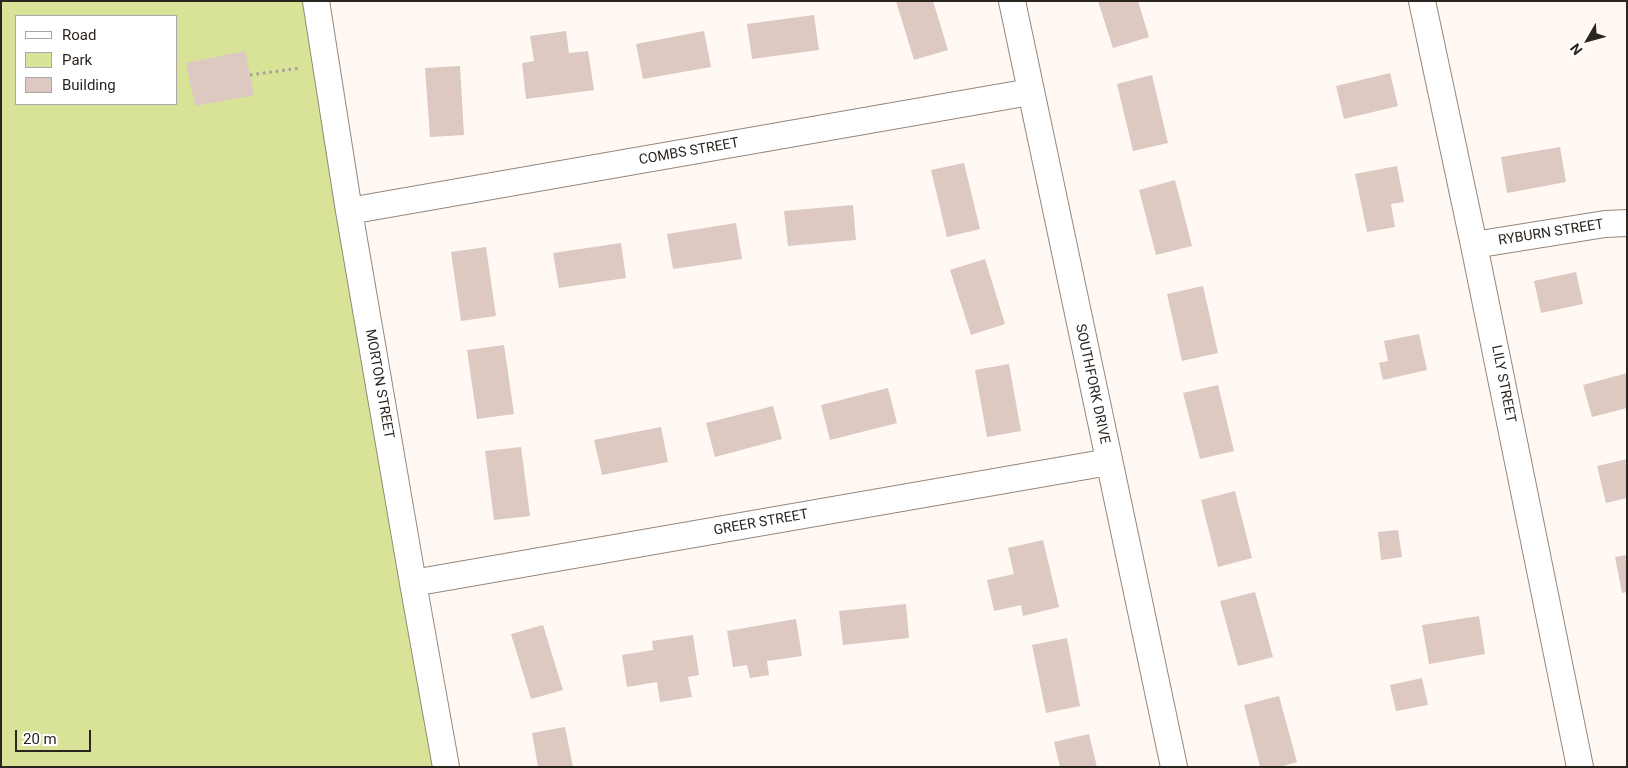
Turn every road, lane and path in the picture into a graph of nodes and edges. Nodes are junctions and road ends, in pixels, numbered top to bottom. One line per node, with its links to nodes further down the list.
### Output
1 (316, 1): 4 (street, MORTON STREET)
2 (1012, 1): 6 (street, SOUTHFORK DRIVE)
3 (1422, 1): 9 (street, LILY STREET)
4 (326, 64): 5 (path); 7 (street, MORTON STREET)
5 (250, 75)
6 (1030, 92): 7 (street, COMBS STREET); 10 (street, SOUTHFORK DRIVE)
7 (349, 211): 11 (street, MORTON STREET)
8 (1627, 223): 9 (street, RYBURN STREET)
9 (1474, 245): 14 (street, LILY STREET)
10 (1108, 462): 11 (street, GREER STREET); 13 (street, SOUTHFORK DRIVE)
11 (412, 583): 12 (street, MORTON STREET)
12 (446, 767)
13 (1174, 767)
14 (1580, 767)

